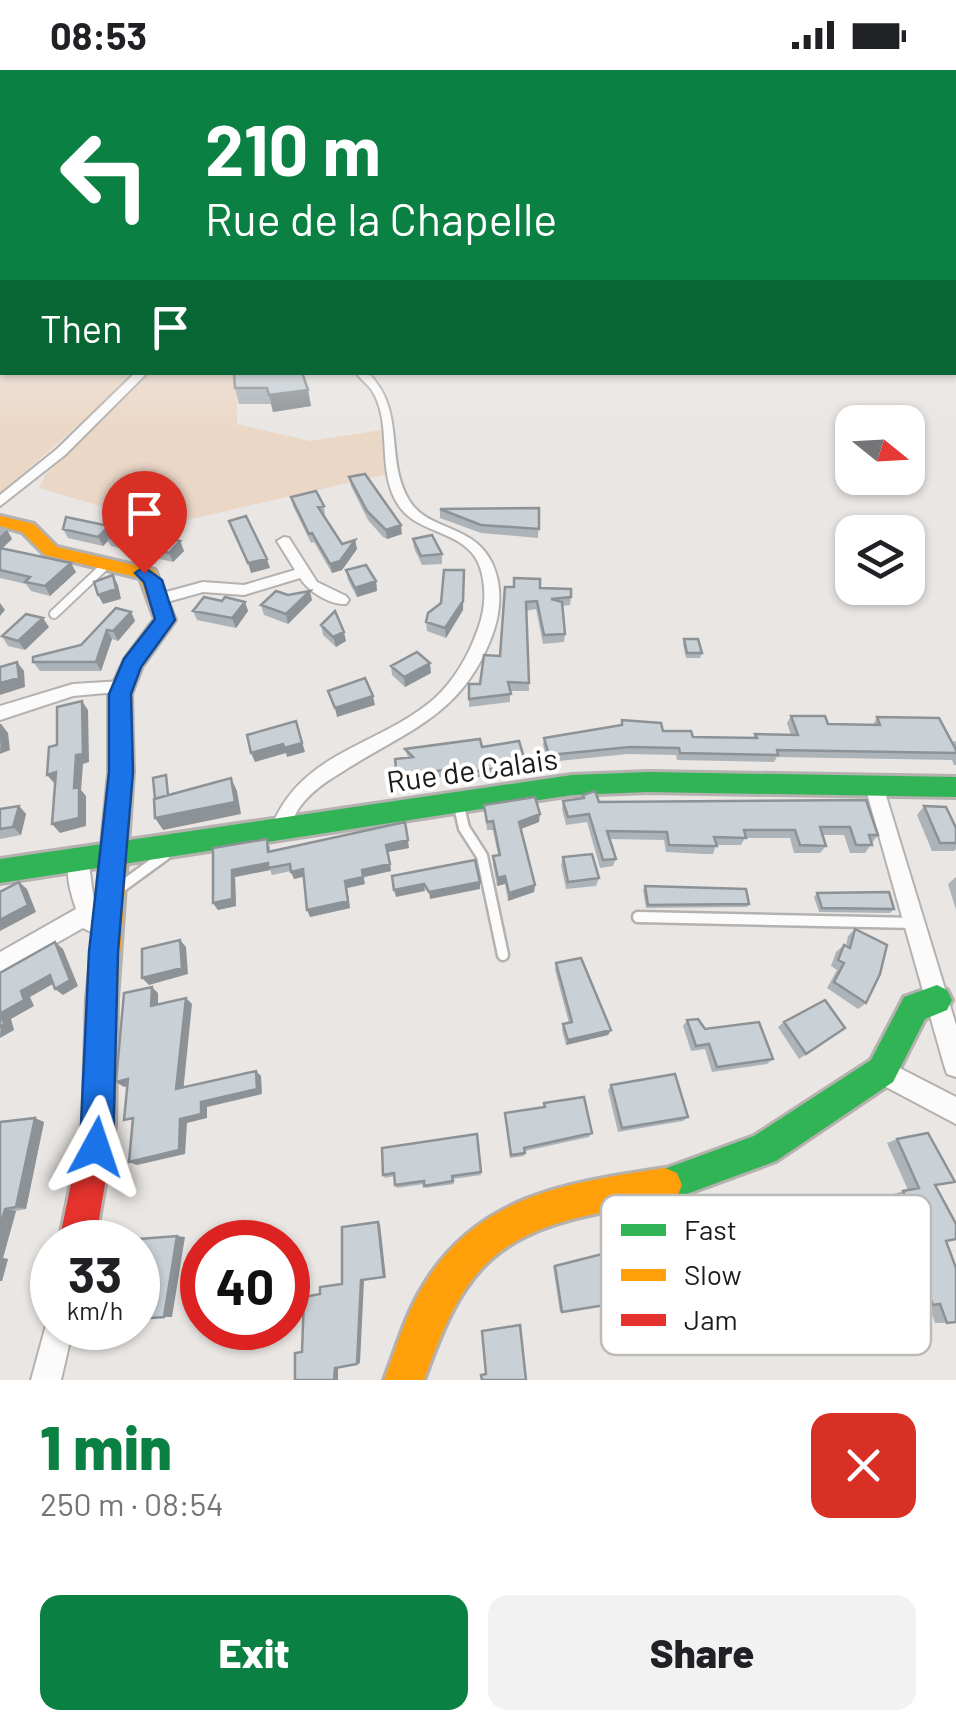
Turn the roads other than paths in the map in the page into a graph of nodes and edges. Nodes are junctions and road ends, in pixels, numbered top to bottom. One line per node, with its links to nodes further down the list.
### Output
1 (140, 375): 3 (street)
2 (364, 375): 16 (street)
3 (0, 502)
4 (0, 520): 6 (street)
5 (284, 541): 7 (street)
6 (107, 564): 8 (street); 10 (lane)
7 (302, 573): 8 (street); 9 (street)
8 (160, 599): 11 (street)
9 (341, 600)
10 (54, 614)
11 (122, 687): 12 (street); 18 (street)
12 (0, 713)
13 (874, 786): 14 (street, Rue de Calais); 15 (street, Rue de Calais); 23 (street)
14 (956, 787)
15 (457, 800): 16 (street, Rue de Calais); 24 (lane)
16 (281, 828): 17 (street, Rue de Calais)
17 (188, 842): 18 (street, Rue de Calais); 21 (lane)
18 (114, 854): 19 (street, Rue de Calais); 21 (street)
19 (78, 860): 20 (street, Rue de Calais); 21 (street)
20 (0, 871)
21 (103, 906): 25 (street); 30 (street)
22 (638, 917): 23 (lane)
23 (915, 923): 26 (street)
24 (504, 955)
25 (0, 964)
26 (937, 1000): 27 (street); 28 (street)
27 (956, 1065)
28 (882, 1071): 29 (street); 33 (street)
29 (956, 1111)
30 (81, 1220)
31 (53, 1350): 32 (street)
32 (46, 1380)
33 (404, 1380)

